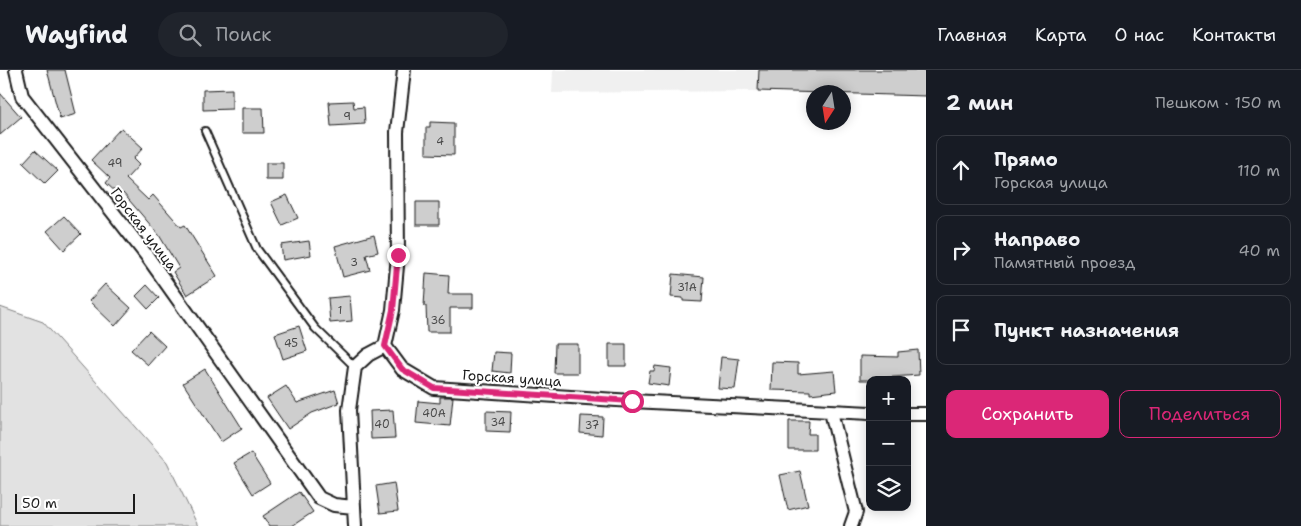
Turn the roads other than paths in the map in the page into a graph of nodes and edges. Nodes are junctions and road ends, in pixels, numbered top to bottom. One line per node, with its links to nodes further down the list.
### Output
1 (16, 70): 10 (street, Горская улица)
2 (404, 70): 4 (street)
3 (205, 131): 5 (lane)
4 (385, 346): 5 (street); 6 (street, Горская улица)
5 (355, 367): 10 (street)
6 (830, 412): 7 (street, Горская улица); 12 (street)
7 (866, 413)
8 (911, 414): 9 (street)
9 (926, 414)
10 (354, 507): 11 (street)
11 (355, 526)
12 (851, 526)

